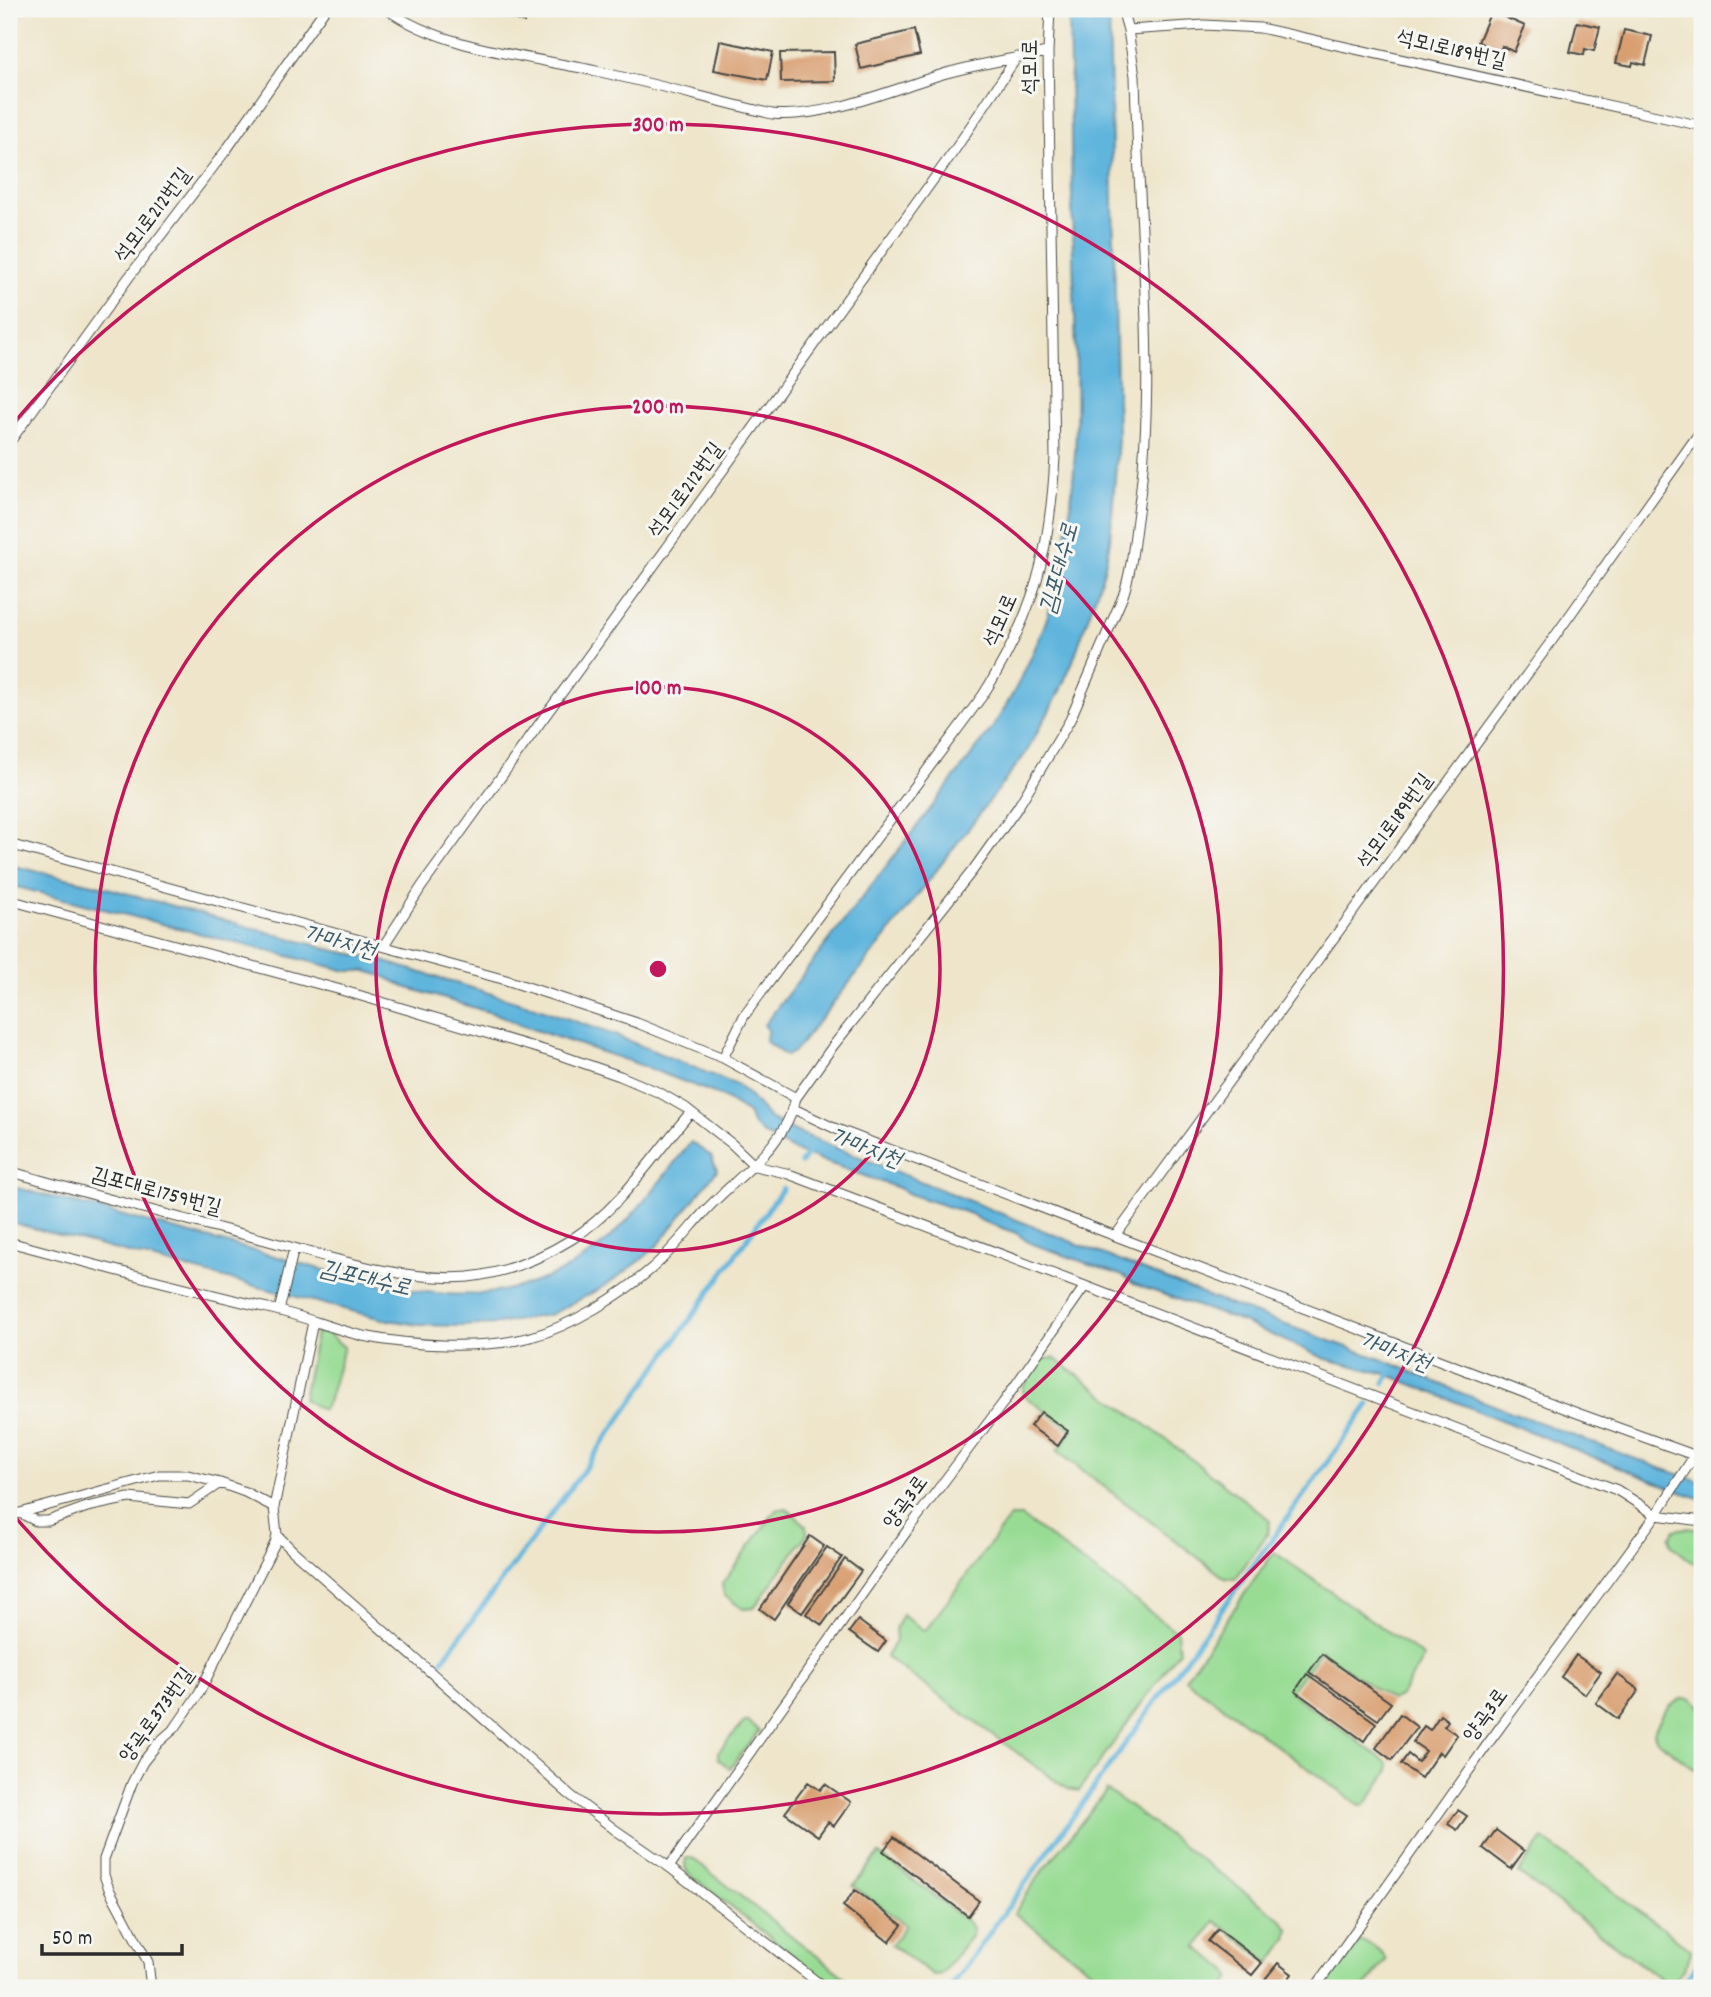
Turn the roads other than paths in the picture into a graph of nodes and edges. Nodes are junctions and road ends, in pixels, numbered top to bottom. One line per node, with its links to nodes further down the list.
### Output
1 (325, 9): 10 (lane, 석모1로212번길)
2 (387, 9): 7 (lane)
3 (1050, 9): 6 (lane, 석모1로)
4 (1122, 9): 5 (lane)
5 (1128, 30): 8 (lane, 석모1로189번길); 15 (lane)
6 (1048, 52): 7 (lane); 14 (lane, 석모1로)
7 (1017, 57): 13 (lane, 석모1로212번길)
8 (1702, 126)
9 (1702, 429): 20 (lane, 석모1로189번길)
10 (9, 443)
11 (9, 844): 13 (lane)
12 (9, 900): 16 (lane)
13 (384, 945): 14 (lane)
14 (723, 1058): 15 (lane)
15 (796, 1097): 17 (lane)
16 (691, 1112): 18 (lane); 22 (lane, 김포대로1759번길)
17 (792, 1113): 18 (lane); 20 (lane)
18 (755, 1166): 23 (lane); 25 (lane)
19 (9, 1171): 22 (lane, 김포대로1759번길)
20 (1116, 1235): 27 (lane)
21 (9, 1242): 24 (lane)
22 (293, 1253): 24 (lane)
23 (1085, 1286): 30 (lane); 35 (lane, 양곡3로)
24 (280, 1307): 25 (lane)
25 (313, 1322): 29 (lane, 양곡로373번길)
26 (1702, 1444): 27 (lane)
27 (1698, 1457): 30 (lane, 양곡3로)
28 (220, 1483): 29 (lane); 31 (lane); 31 (lane)
29 (274, 1507): 34 (lane, 양곡로373번길)
30 (1657, 1511): 33 (lane); 38 (lane, 양곡3로)
31 (20, 1513): 32 (lane)
32 (9, 1516)
33 (1702, 1521)
34 (277, 1535): 35 (lane); 36 (lane, 양곡로373번길)
35 (669, 1867): 37 (lane)
36 (152, 1988)
37 (825, 1988)
38 (1315, 1988)

